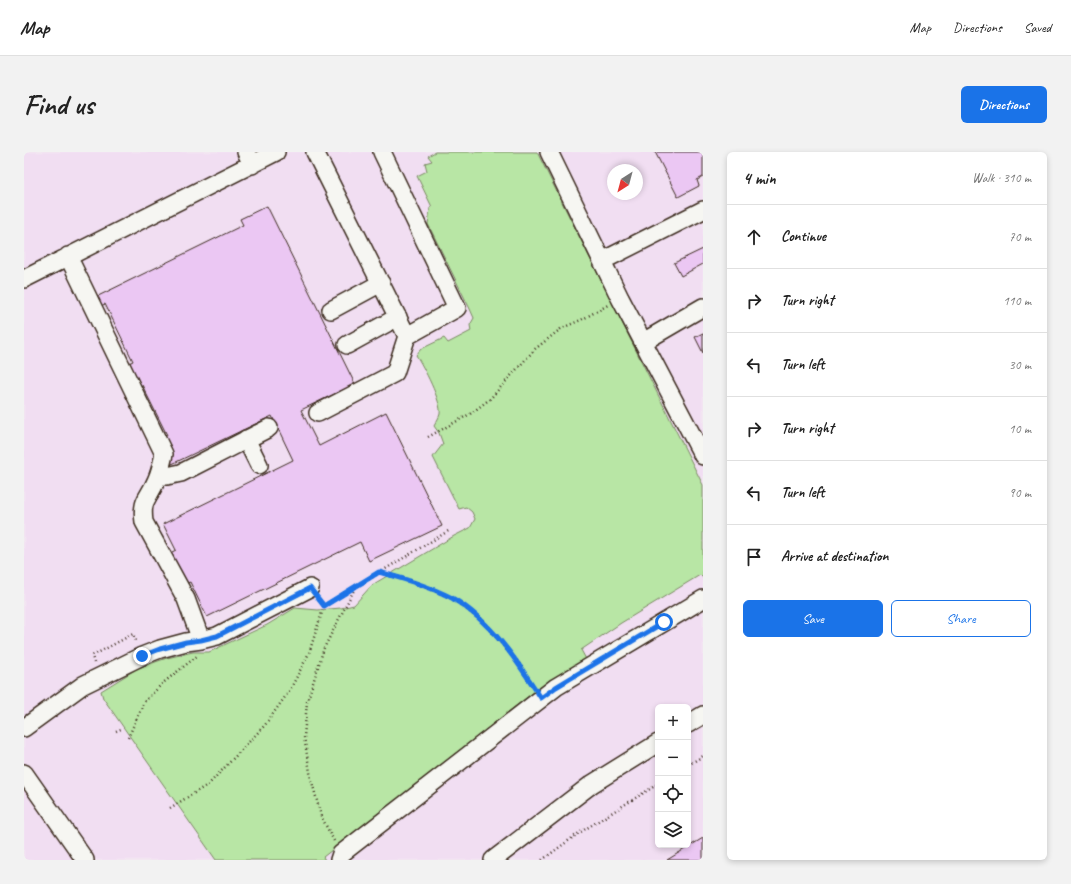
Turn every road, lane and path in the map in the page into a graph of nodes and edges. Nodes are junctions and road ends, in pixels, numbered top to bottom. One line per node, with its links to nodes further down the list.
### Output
1 (276, 152): 5 (lane)
2 (315, 152): 10 (lane)
3 (382, 152): 15 (lane)
4 (549, 152): 8 (lane)
5 (249, 158): 7 (lane)
6 (703, 210): 8 (lane)
7 (68, 256): 9 (lane); 25 (lane)
8 (602, 261): 11 (lane)
9 (24, 279)
10 (381, 283): 13 (lane); 14 (lane)
11 (620, 298): 16 (lane); 21 (path)
12 (703, 307): 16 (lane)
13 (331, 310)
14 (398, 317): 15 (lane); 17 (lane)
15 (408, 336): 18 (lane)
16 (643, 342): 20 (lane)
17 (347, 345)
18 (318, 413)
19 (269, 428): 22 (lane)
20 (697, 431): 23 (lane)
21 (428, 437)
22 (246, 439): 24 (lane); 25 (lane)
23 (703, 456)
24 (259, 465)
25 (159, 474): 32 (lane)
26 (450, 530): 27 (path)
27 (379, 572): 29 (path); 33 (path)
28 (310, 588): 31 (path); 32 (lane)
29 (355, 588): 31 (path); 46 (path)
30 (703, 598): 33 (lane)
31 (324, 606): 45 (path)
32 (201, 646): 36 (lane); 39 (path)
33 (541, 698): 46 (lane)
34 (703, 715): 35 (lane)
35 (691, 722)
36 (24, 728)
37 (121, 729): 38 (path)
38 (116, 731)
39 (128, 738)
40 (655, 745): 48 (lane)
41 (703, 756): 42 (path)
42 (691, 763)
43 (24, 773): 47 (lane)
44 (655, 786): 49 (path)
45 (170, 808)
46 (340, 857)
47 (85, 860)
48 (493, 860)
49 (542, 860)

